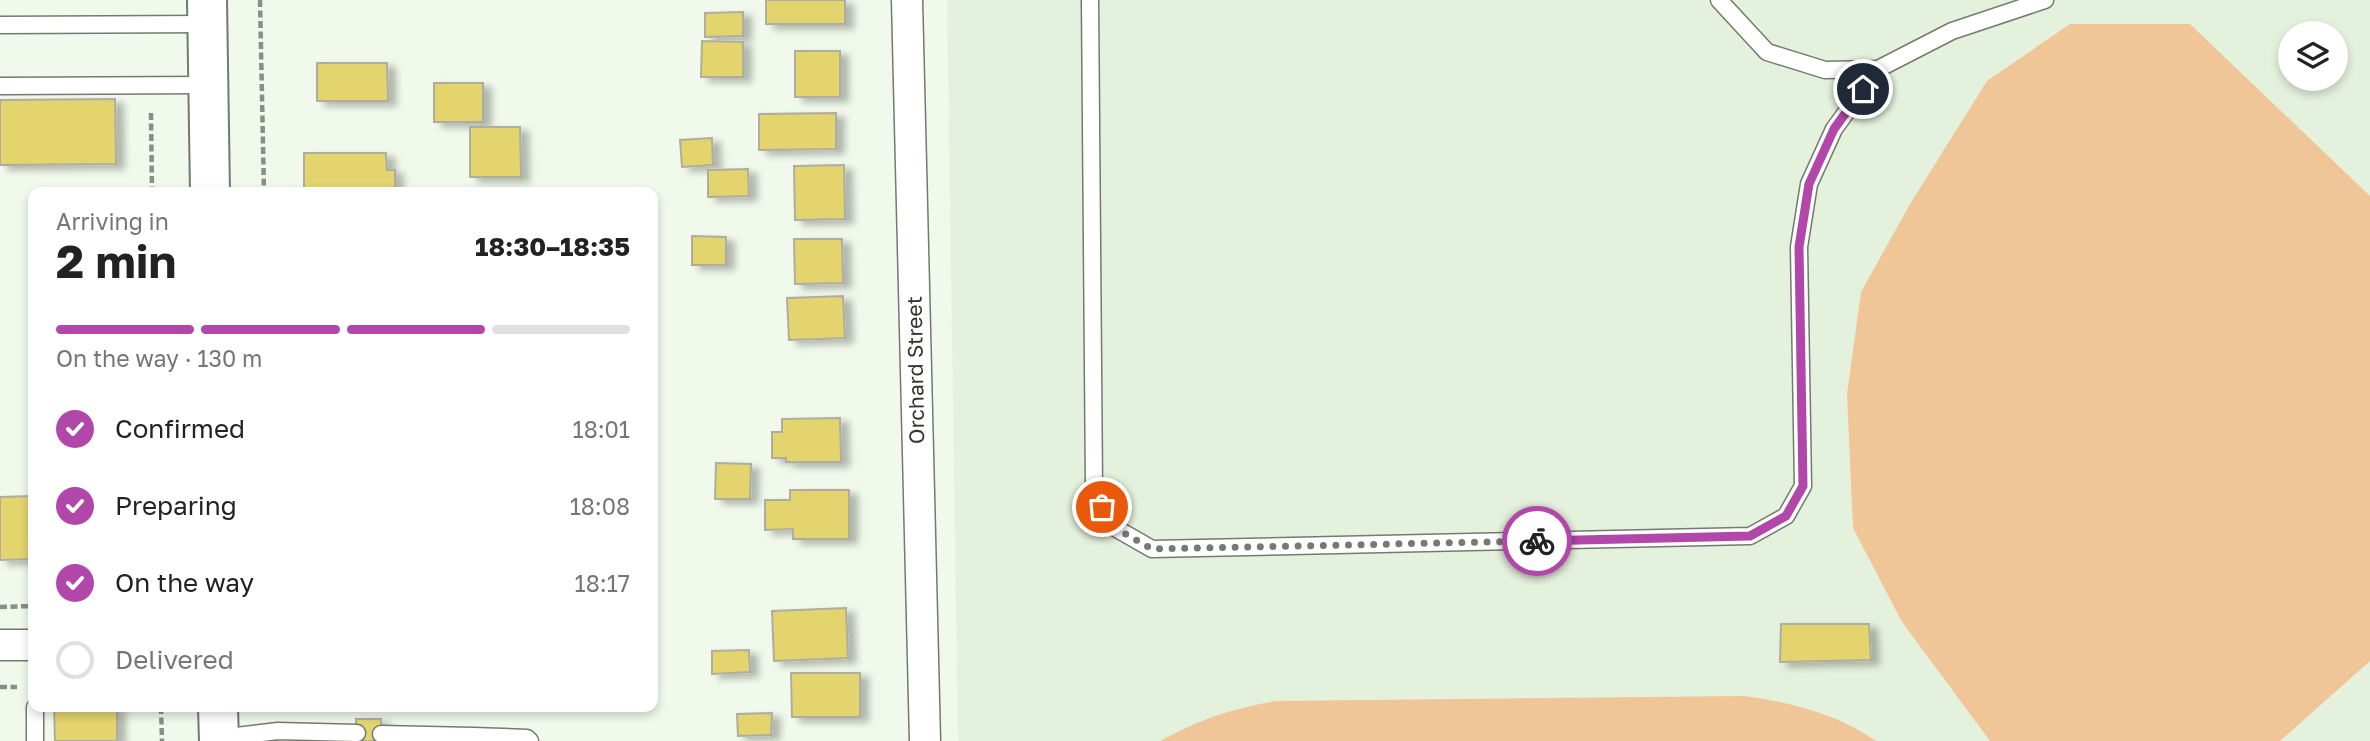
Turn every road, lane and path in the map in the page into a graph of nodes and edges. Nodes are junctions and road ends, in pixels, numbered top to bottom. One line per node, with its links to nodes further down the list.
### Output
1 (260, 0): 12 (path)
2 (907, 0): 26 (street, Orchard Street)
3 (1090, 0): 8 (lane)
4 (1718, 0): 8 (lane)
5 (2045, 0): 8 (lane)
6 (207, 12): 7 (lane); 9 (main road)
7 (0, 25)
8 (1878, 69)
9 (208, 85): 10 (lane); 11 (main road)
10 (0, 86)
11 (210, 187)
12 (264, 187)
13 (28, 606): 14 (path)
14 (0, 607)
15 (0, 645): 16 (street)
16 (28, 645)
17 (35, 712): 23 (lane)
18 (161, 712): 24 (path)
19 (218, 729): 20 (lane)
20 (357, 733)
21 (381, 734): 22 (lane)
22 (473, 739): 25 (lane)
23 (36, 741)
24 (162, 741)
25 (530, 741)
26 (925, 741)

